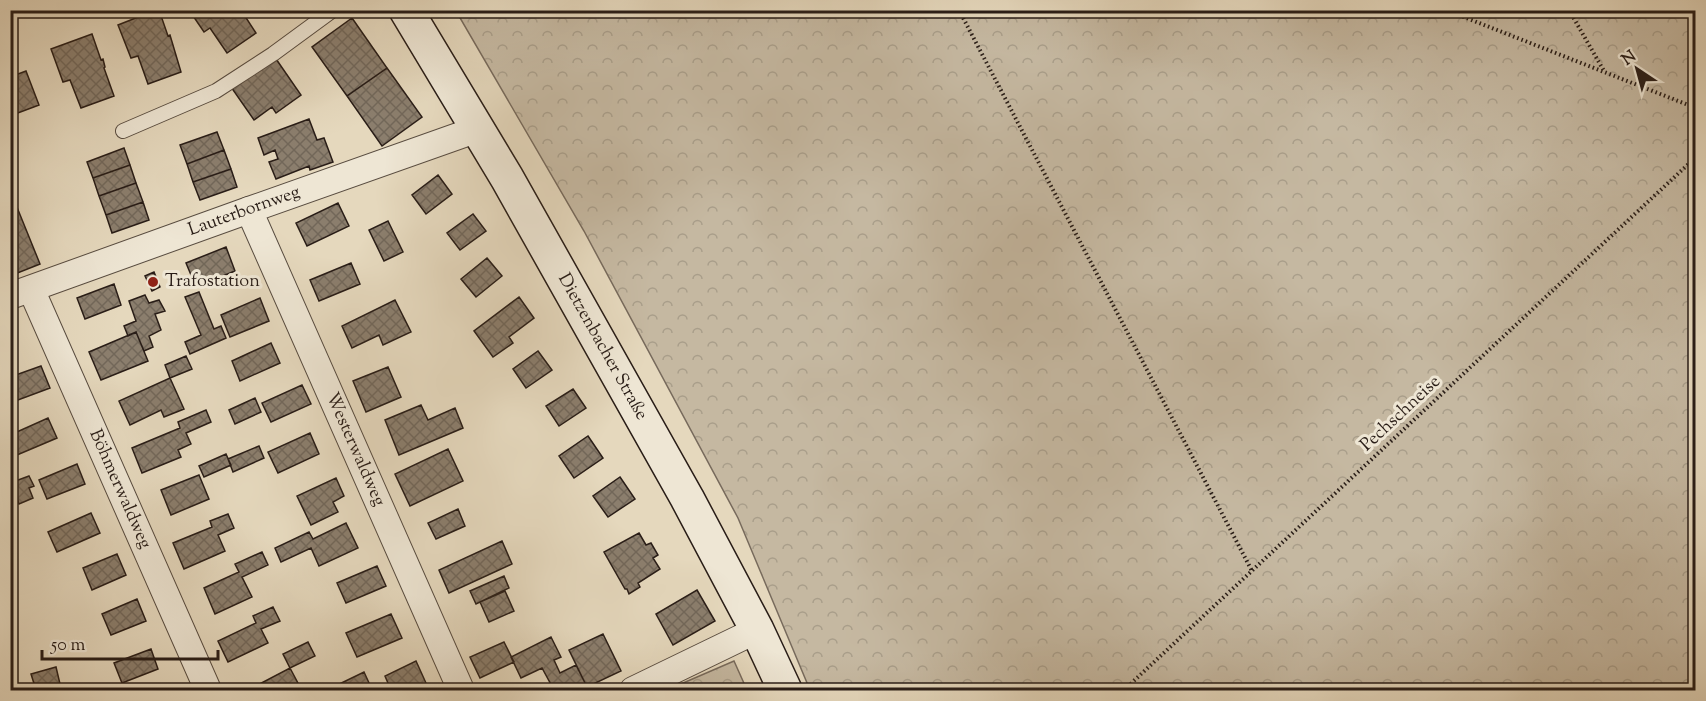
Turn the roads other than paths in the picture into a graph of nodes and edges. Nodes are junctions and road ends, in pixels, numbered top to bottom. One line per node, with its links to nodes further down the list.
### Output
1 (333, 10): 4 (lane)
2 (406, 10): 3 (main road, Dietzenbacher Straße)
3 (478, 129): 5 (street, Lauterbornweg); 7 (main road, Dietzenbacher Straße)
4 (123, 131)
5 (249, 210): 6 (street, Lauterbornweg); 9 (street, Westerwaldweg)
6 (21, 293): 8 (street, Böhmerwaldweg)
7 (757, 630): 10 (street); 11 (main road, Dietzenbacher Straße)
8 (208, 690)
9 (461, 690)
10 (633, 690)
11 (785, 690)

